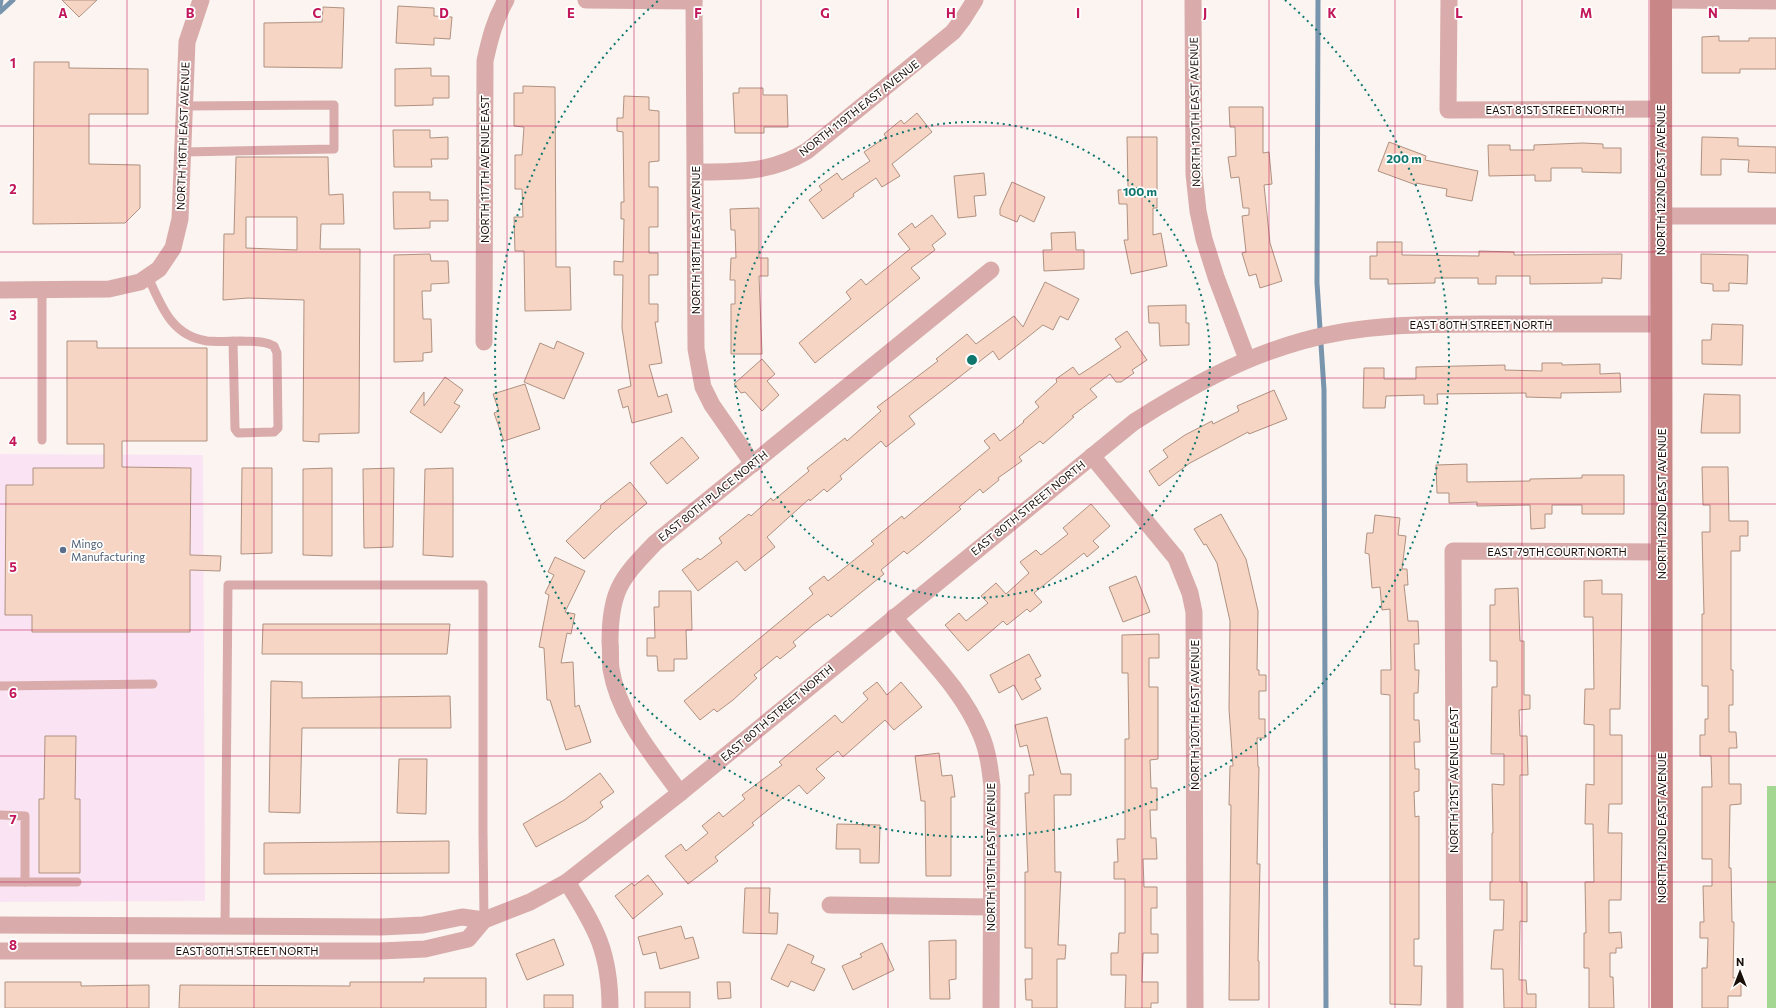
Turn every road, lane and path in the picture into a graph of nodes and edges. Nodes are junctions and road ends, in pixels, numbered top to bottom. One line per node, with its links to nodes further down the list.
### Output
1 (201, 0): 11 (street, NORTH 116TH EAST AVENUE)
2 (506, 0): 23 (street, NORTH 117TH AVENUE EAST)
3 (586, 0): 9 (street)
4 (974, 0): 14 (street, NORTH 119TH EAST AVENUE)
5 (1193, 0): 24 (street, NORTH 120TH EAST AVENUE)
6 (1448, 0): 12 (street, EAST 81ST STREET NORTH)
7 (1661, 0): 12 (street, NORTH 122ND EAST AVENUE)
8 (1666, 0): 10 (street)
9 (694, 1): 14 (street, NORTH 118TH EAST AVENUE)
10 (1776, 1)
11 (185, 106): 13 (street, NORTH 116TH EAST AVENUE); 13 (lane)
12 (1661, 110): 15 (street, NORTH 122ND EAST AVENUE)
13 (184, 152): 18 (street, NORTH 116TH EAST AVENUE)
14 (696, 172): 27 (street, NORTH 118TH EAST AVENUE)
15 (1662, 216): 16 (street); 21 (street, NORTH 122ND EAST AVENUE)
16 (1776, 216)
17 (991, 270): 27 (street, EAST 80TH PLACE NORTH)
18 (153, 273): 19 (street); 22 (lane)
19 (42, 289): 20 (street); 25 (lane)
20 (0, 290)
21 (1662, 324): 24 (street, EAST 80TH STREET NORTH); 29 (street, NORTH 122ND EAST AVENUE)
22 (233, 341): 22 (lane)
23 (484, 342)
24 (1247, 359): 26 (street, EAST 80TH STREET NORTH)
25 (42, 440)
26 (1092, 456): 30 (street, EAST 80TH STREET NORTH); 47 (street, NORTH 120TH EAST AVENUE)
27 (753, 464): 33 (street, EAST 80TH PLACE NORTH)
28 (1453, 551): 29 (street, EAST 79TH COURT NORTH); 48 (street, NORTH 121ST AVENUE EAST)
29 (1662, 552): 49 (street, NORTH 122ND EAST AVENUE)
30 (894, 617): 33 (street, EAST 80TH STREET NORTH); 40 (street, NORTH 119TH EAST AVENUE)
31 (153, 684): 32 (lane)
32 (0, 686)
33 (680, 794): 38 (street, EAST 80TH STREET NORTH)
34 (0, 815): 36 (lane)
35 (0, 882): 36 (lane)
36 (25, 882): 37 (lane)
37 (77, 882)
38 (567, 882): 41 (street, EAST 80TH STREET NORTH); 45 (street)
39 (830, 905): 40 (street)
40 (991, 907): 46 (street, NORTH 119TH EAST AVENUE)
41 (484, 920): 43 (street, EAST 80TH STREET NORTH); 43 (lane); 44 (street, EAST 80TH STREET NORTH)
42 (0, 925): 43 (street, EAST 80TH STREET NORTH)
43 (225, 926)
44 (0, 951)
45 (610, 1008)
46 (991, 1008)
47 (1195, 1008)
48 (1455, 1008)
49 (1662, 1008)

